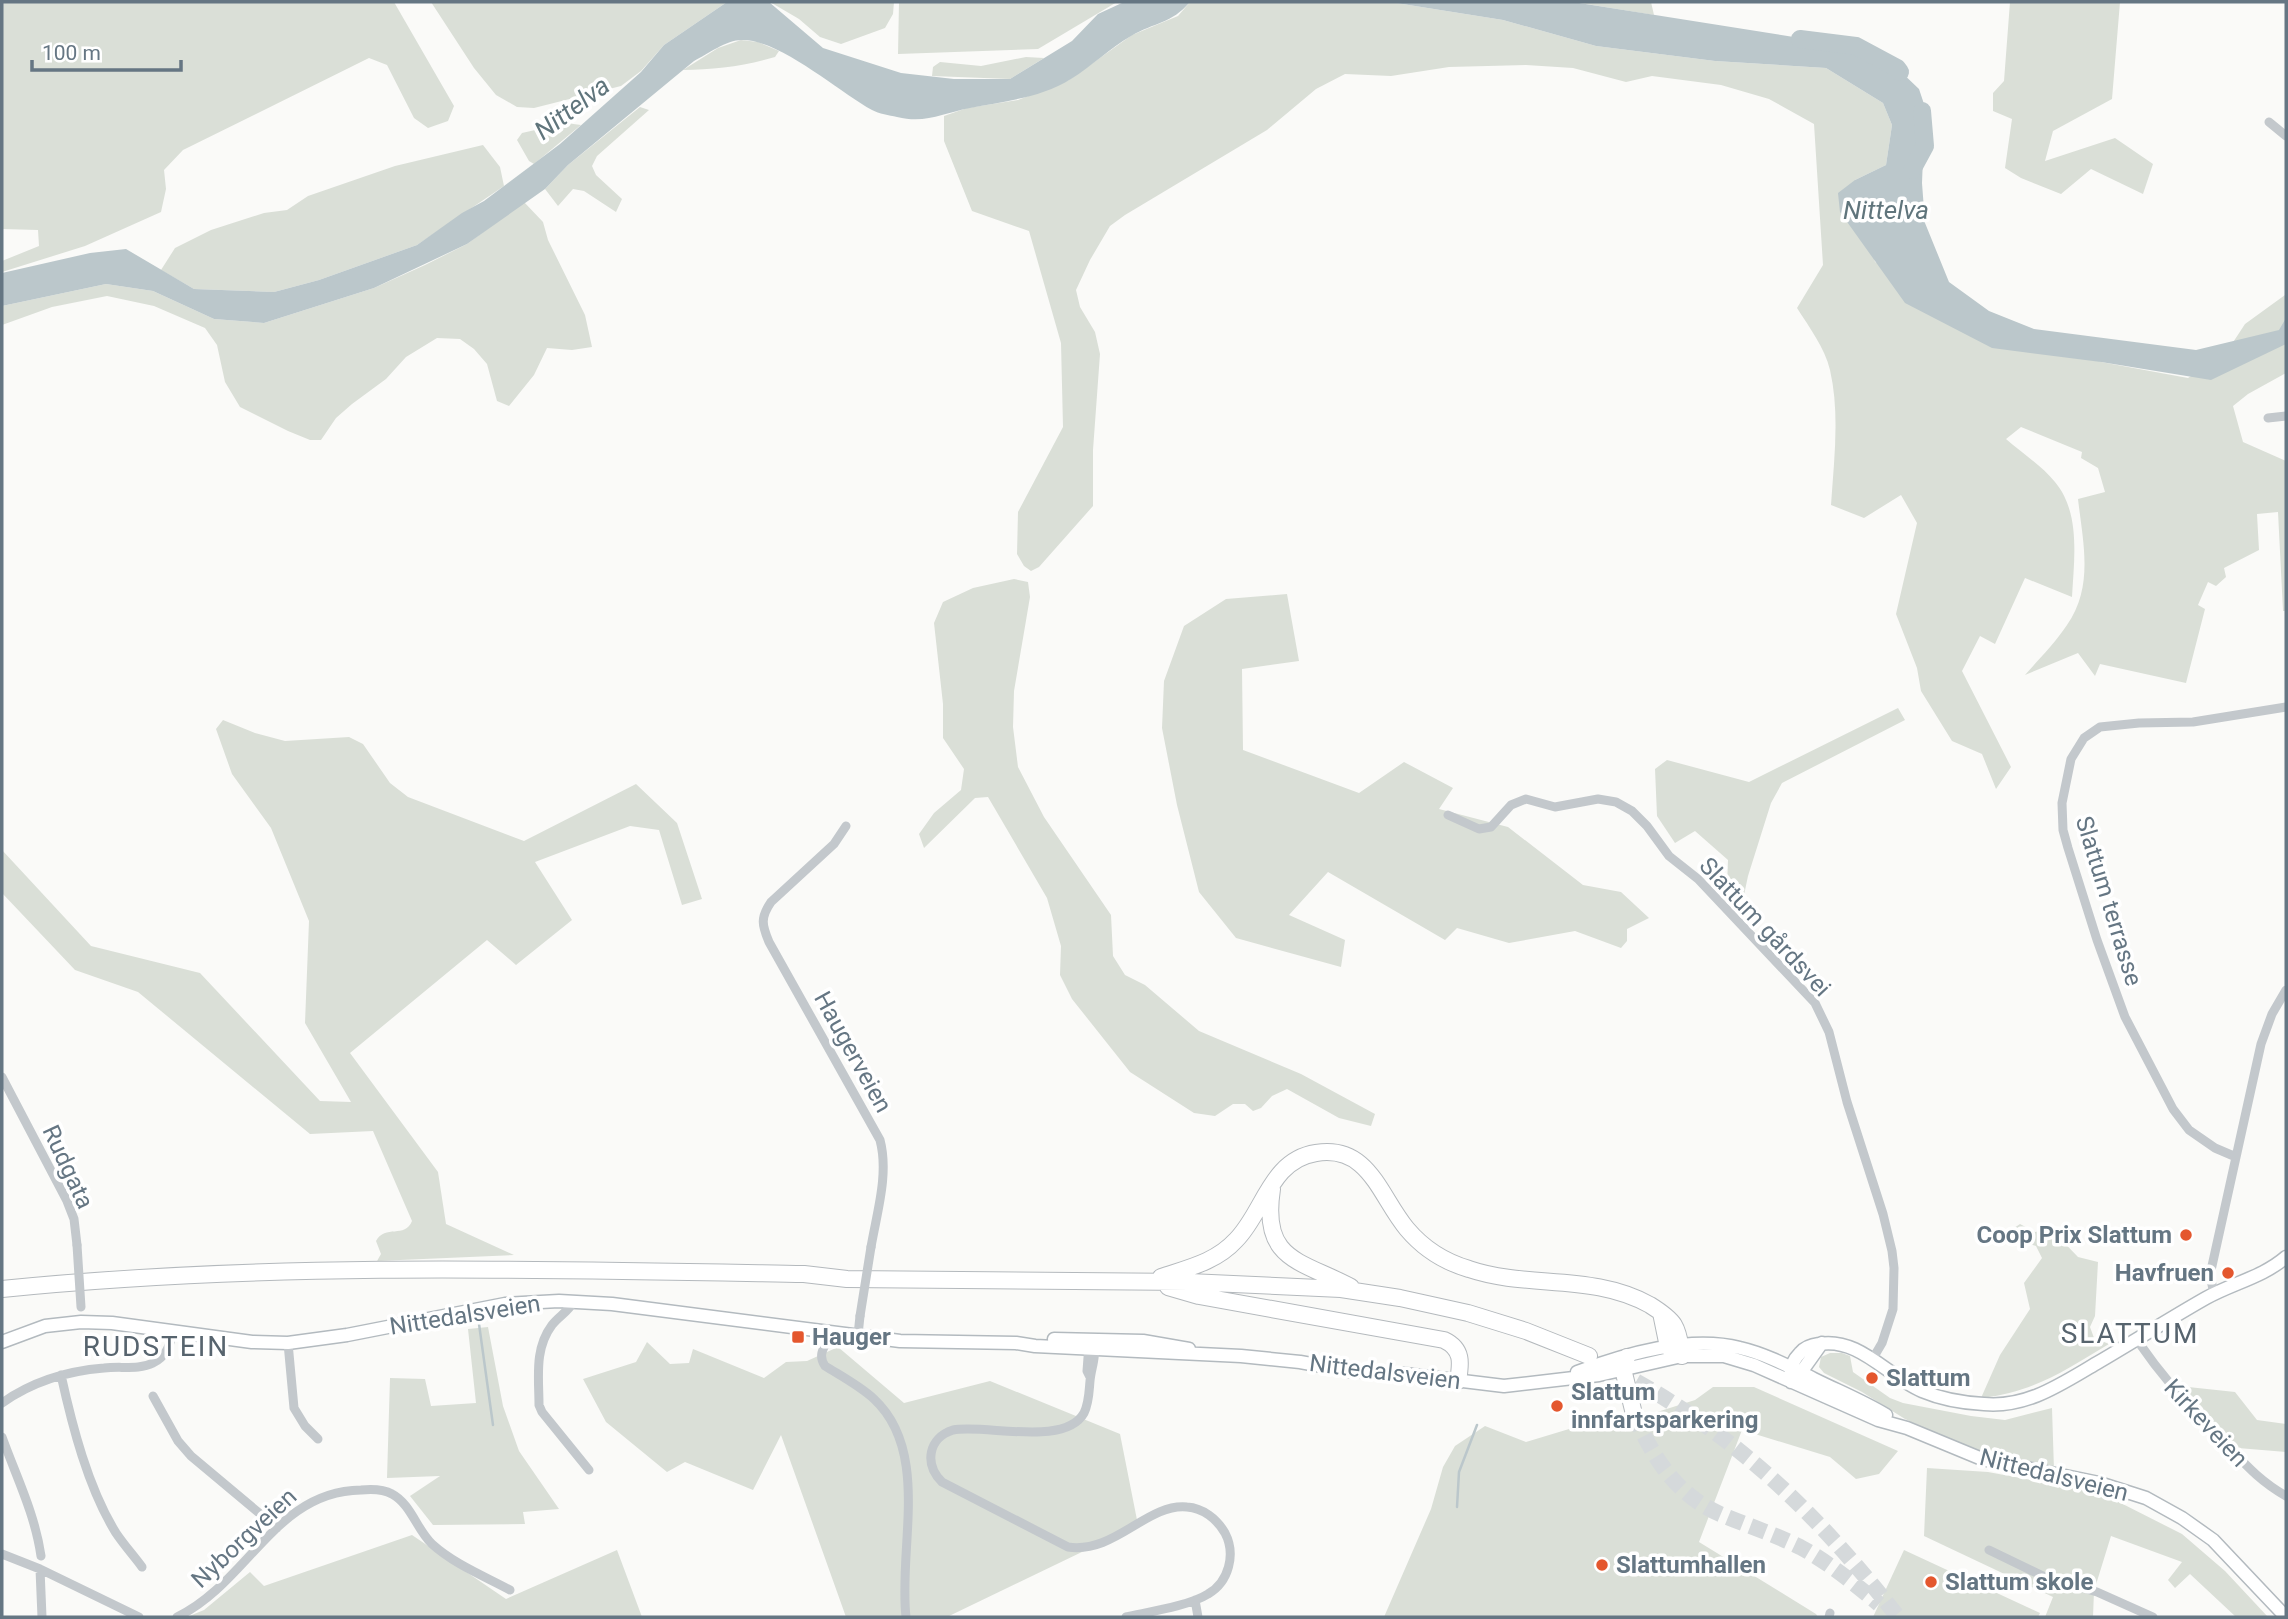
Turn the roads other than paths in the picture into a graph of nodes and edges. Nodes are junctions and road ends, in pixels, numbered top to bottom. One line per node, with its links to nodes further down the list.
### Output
1 (2269, 122): 2 (street)
2 (2286, 136)
3 (2286, 415): 4 (street)
4 (2268, 418)
5 (2286, 707): 10 (street, Slattum terrasse)
6 (1448, 815): 30 (street, Slattum gårdsvei)
7 (846, 826): 23 (street, Haugerveien, bridge)
8 (2286, 990): 10 (street)
9 (2, 1077): 20 (street, Rudgata, bridge)
10 (2236, 1157): 17 (street)
11 (1272, 1183): 14 (highway); 16 (highway); 28 (highway)
12 (2286, 1256): 17 (main road)
13 (846, 1279): 14 (highway); 15 (highway); 18 (highway)
14 (1149, 1281): 16 (highway); 34 (highway)
15 (2, 1289)
16 (1360, 1291): 29 (highway)
17 (2214, 1294): 24 (main road)
18 (2, 1298)
19 (573, 1301): 22 (main road, Nittedalsveien); 26 (main road, Nittedalsveien); 42 (street)
20 (81, 1322): 21 (main road, Nittedalsveien); 25 (main road, Nittedalsveien)
21 (173, 1332): 26 (main road, Nittedalsveien); 33 (street)
22 (832, 1332): 23 (main road, Nittedalsveien); 55 (street)
23 (858, 1335): 27 (main road, Nittedalsveien)
24 (2137, 1340): 30 (main road); 43 (street, Kirkeveien)
25 (2, 1342)
26 (289, 1343): 41 (street)
27 (1091, 1346): 34 (main road, Nittedalsveien); 51 (street)
28 (1677, 1349): 31 (main road, Nittedalsveien); 32 (main road, Nittedalsveien); 35 (main road, Nittedalsveien)
29 (1589, 1356)
30 (1872, 1360): 32 (main road)
31 (1625, 1363): 34 (main road, Nittedalsveien); 38 (highway)
32 (1796, 1370): 35 (main road); 39 (main road, Nittedalsveien)
33 (61, 1375): 37 (street); 48 (street)
34 (1458, 1381)
35 (1791, 1382): 39 (main road, Nittedalsveien)
36 (153, 1396): 44 (street)
37 (2, 1402)
38 (1634, 1414)
39 (1907, 1428): 59 (main road, Nittedalsveien)
40 (2, 1437): 47 (street)
41 (318, 1439)
42 (589, 1469)
43 (2286, 1496)
44 (277, 1528): 50 (street, Nyborgveien); 54 (street, Nyborgveien)
45 (1989, 1550): 58 (street)
46 (2, 1554): 49 (street)
47 (41, 1556)
48 (142, 1567)
49 (40, 1569): 52 (street); 53 (street)
50 (510, 1590)
51 (1195, 1600): 56 (street); 57 (street)
52 (42, 1617)
53 (139, 1617)
54 (177, 1617)
55 (906, 1617)
56 (1126, 1617)
57 (1198, 1617)
58 (2153, 1617)
59 (2286, 1617)

